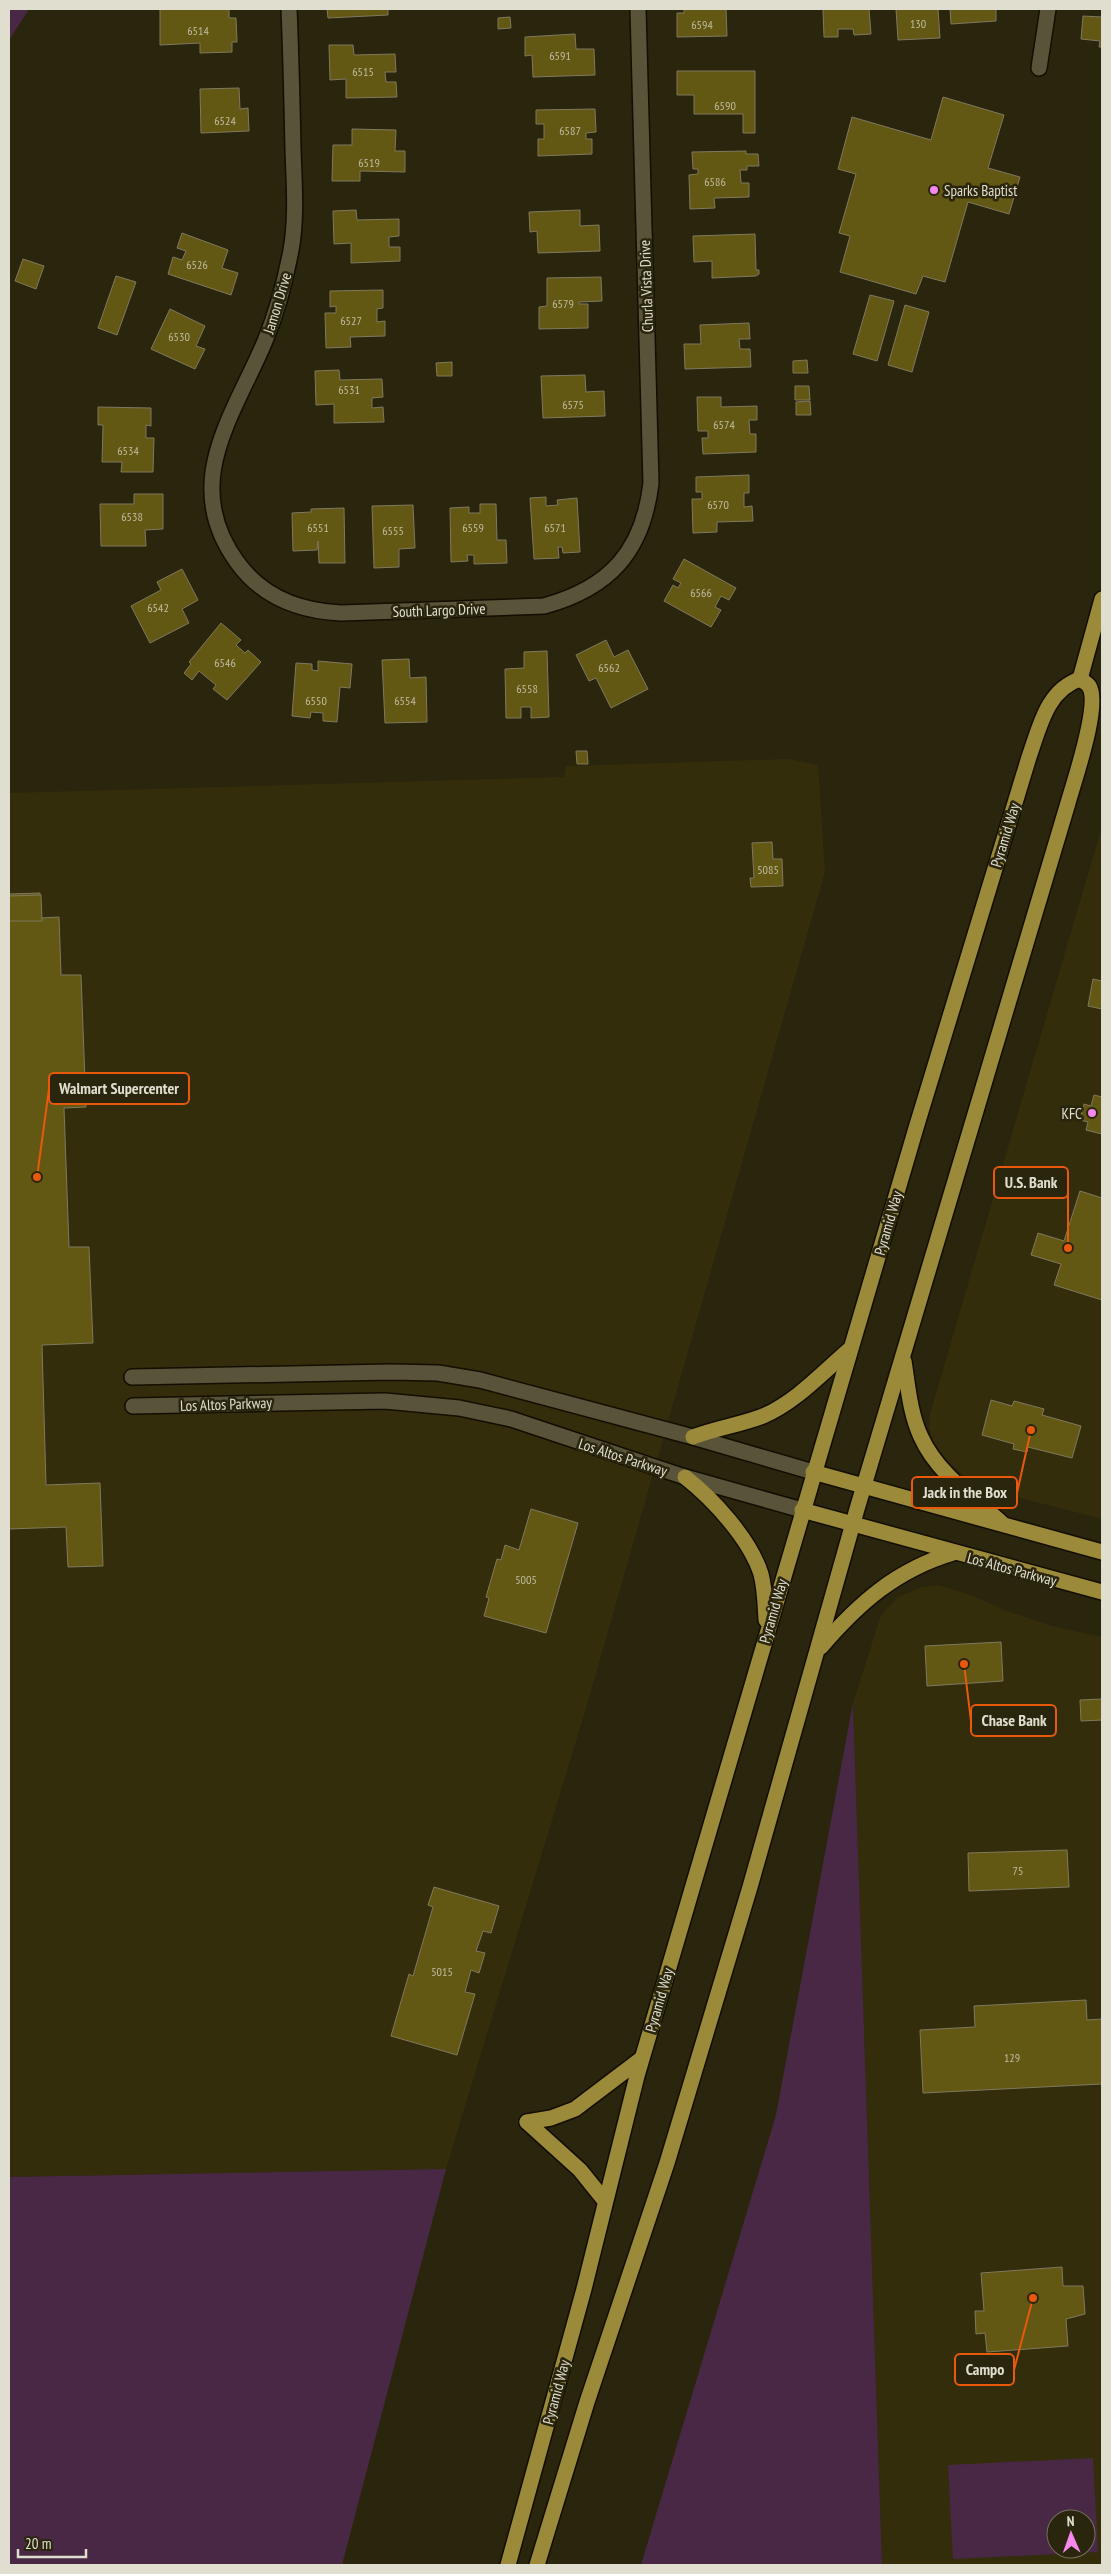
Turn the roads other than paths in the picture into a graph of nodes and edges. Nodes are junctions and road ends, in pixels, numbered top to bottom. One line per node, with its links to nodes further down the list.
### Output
1 (289, 9): 6 (street, Jamon Drive)
2 (638, 9): 5 (street, Churla Vista Drive)
3 (1048, 9): 4 (street)
4 (1039, 68)
5 (625, 558): 6 (street, South Largo Drive)
6 (248, 576)
7 (1102, 599): 8 (main road)
8 (1080, 678): 9 (main road, Pyramid Way); 10 (main road)
9 (850, 1348): 13 (main road); 14 (main road, Pyramid Way)
10 (904, 1359): 16 (main road); 19 (main road)
11 (132, 1377): 13 (street, Los Altos Parkway)
12 (132, 1406): 15 (street, Los Altos Parkway)
13 (693, 1437): 14 (street, Los Altos Parkway)
14 (813, 1472): 16 (main road, Los Altos Parkway); 17 (main road, Pyramid Way)
15 (685, 1477): 17 (street, Los Altos Parkway); 23 (main road)
16 (864, 1487): 18 (main road); 19 (main road, Los Altos Parkway)
17 (802, 1510): 18 (main road, Los Altos Parkway); 23 (main road, Pyramid Way)
18 (853, 1525): 21 (main road, Los Altos Parkway); 24 (main road)
19 (1005, 1526): 20 (main road, Los Altos Parkway)
20 (1102, 1552)
21 (953, 1553): 22 (main road, Los Altos Parkway); 24 (main road)
22 (1102, 1592)
23 (767, 1634): 25 (main road, Pyramid Way)
24 (819, 1650): 28 (main road)
25 (641, 2060): 26 (main road, Pyramid Way); 26 (main road)
26 (605, 2201): 27 (main road, Pyramid Way)
27 (508, 2565)
28 (537, 2565)

